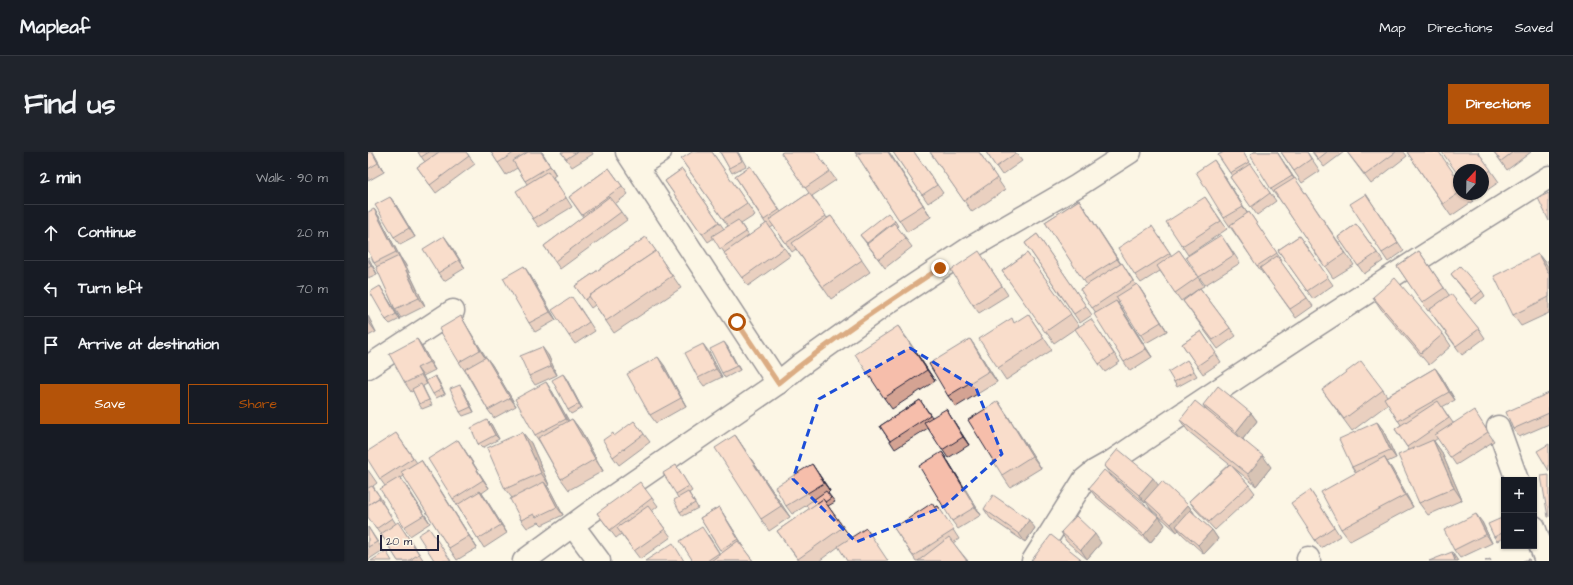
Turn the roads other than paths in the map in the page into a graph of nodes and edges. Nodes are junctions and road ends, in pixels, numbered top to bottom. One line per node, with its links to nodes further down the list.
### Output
1 (660, 152): 3 (street)
2 (1130, 152): 7 (street)
3 (632, 159): 7 (street)
4 (1549, 177): 14 (street)
5 (453, 311): 6 (street)
6 (368, 366)
7 (778, 383): 10 (street)
8 (1498, 427): 9 (street)
9 (1516, 477)
10 (573, 526): 12 (street); 13 (street)
11 (1537, 536): 15 (street)
12 (524, 561)
13 (599, 561)
14 (1033, 561)
15 (1546, 561)

